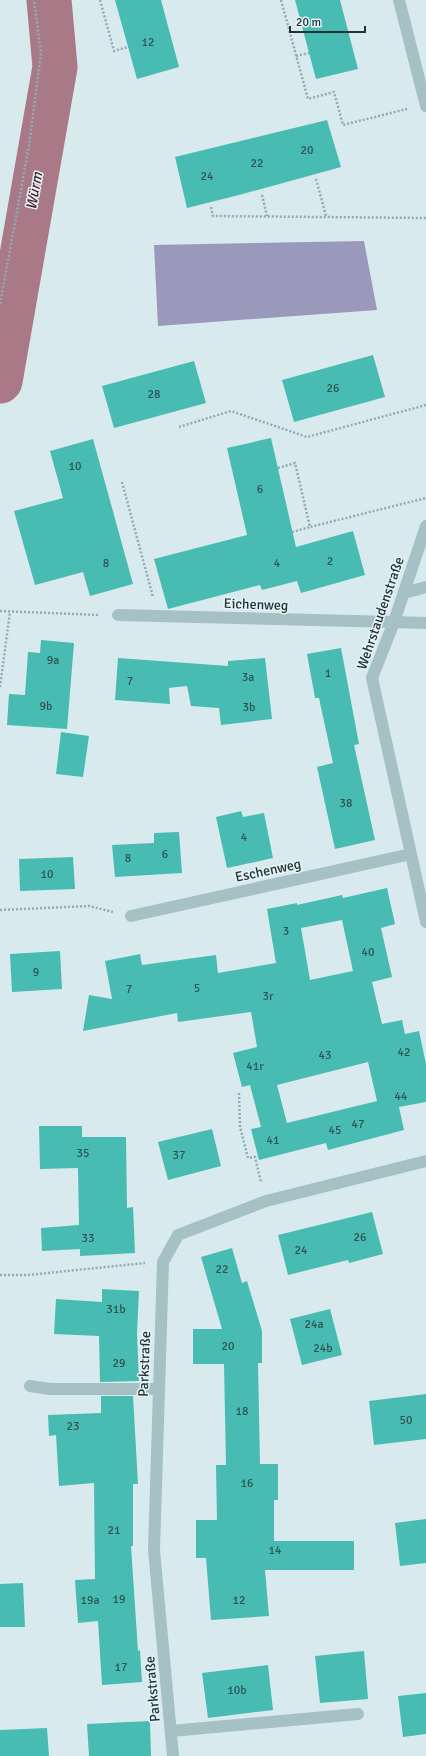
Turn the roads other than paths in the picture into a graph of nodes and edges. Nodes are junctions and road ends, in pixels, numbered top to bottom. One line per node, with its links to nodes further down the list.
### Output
1 (399, 0): 2 (street)
2 (426, 105)
3 (426, 526): 5 (street, Wehrstaudenstraße)
4 (426, 587): 5 (street)
5 (404, 593): 7 (street, Wehrstaudenstraße)
6 (118, 615): 7 (street, Eichenweg)
7 (394, 622): 8 (street, Eichenweg); 9 (street, Wehrstaudenstraße)
8 (426, 623)
9 (411, 854): 10 (street, Eschenweg); 11 (street, Wehrstaudenstraße)
10 (131, 916)
11 (426, 922)
12 (426, 1161): 14 (street, Parkstraße)
13 (30, 1386): 14 (street)
14 (158, 1389): 16 (street, Parkstraße)
15 (358, 1714): 16 (street)
16 (171, 1731): 17 (street, Parkstraße)
17 (173, 1756)

